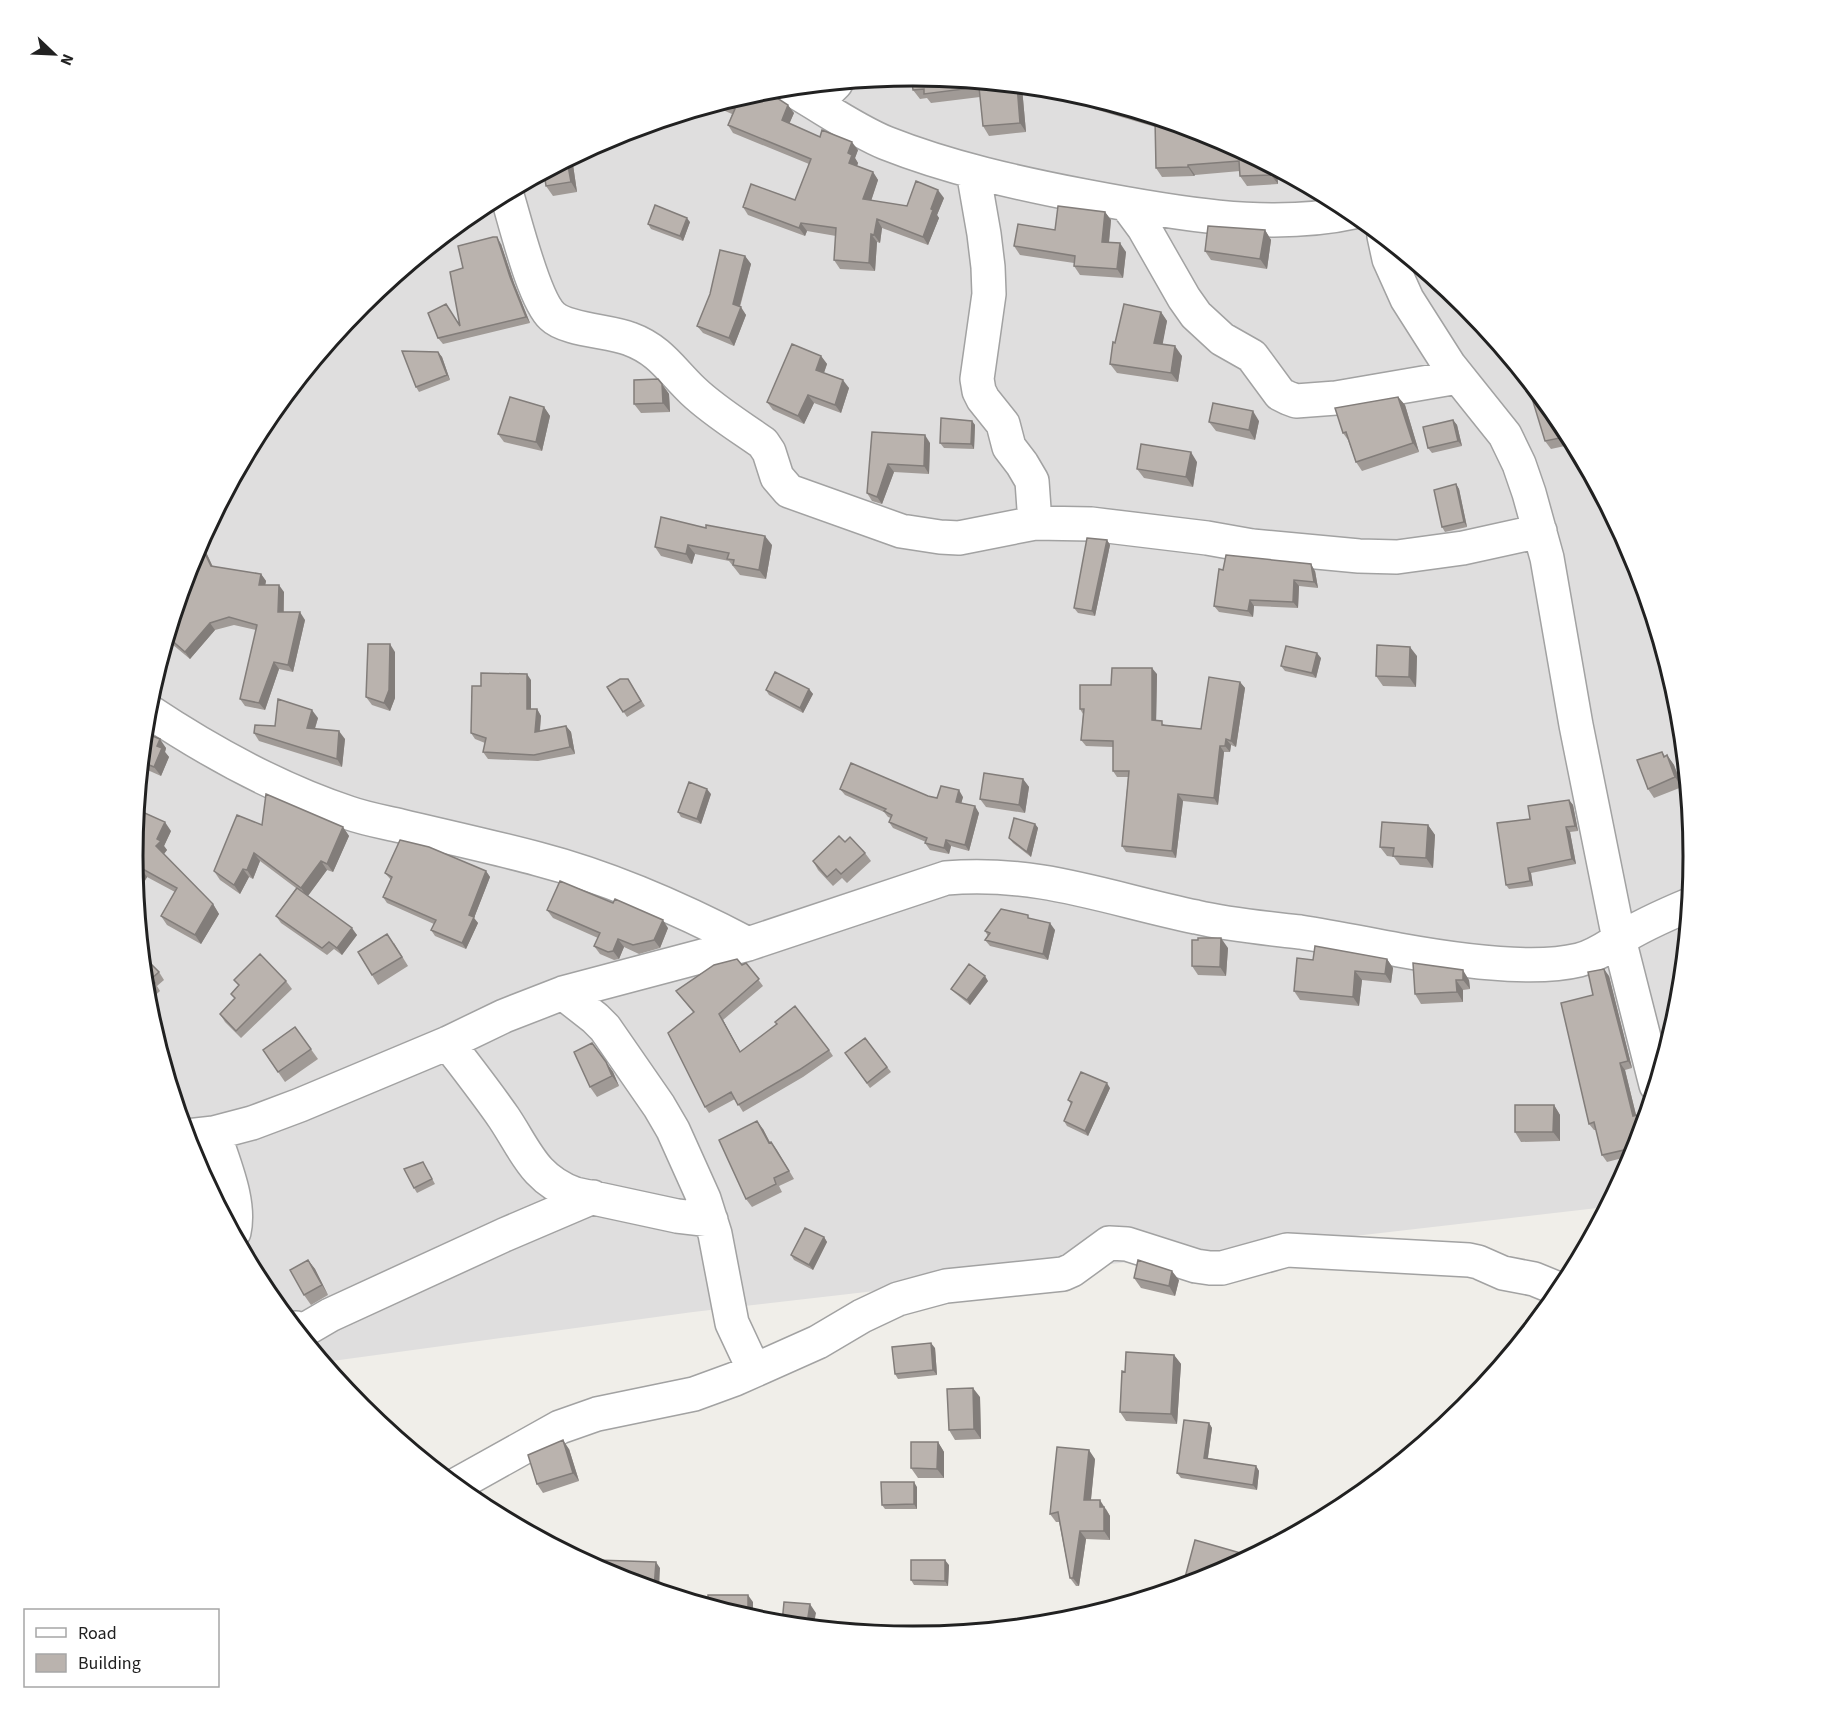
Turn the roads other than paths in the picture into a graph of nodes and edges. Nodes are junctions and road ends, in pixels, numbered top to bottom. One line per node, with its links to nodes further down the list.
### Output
1 (826, 93): 2 (street)
2 (973, 171): 4 (street); 8 (street)
3 (510, 200): 8 (street)
4 (1127, 205): 5 (street); 7 (street)
5 (1341, 215)
6 (1387, 249): 7 (street)
7 (1458, 377): 9 (street)
8 (1035, 523): 9 (street)
9 (1539, 531): 12 (street)
10 (156, 716): 13 (street)
11 (1682, 908): 12 (street)
12 (1619, 939): 13 (street); 16 (street)
13 (748, 944): 14 (street)
14 (563, 993): 15 (street); 20 (street)
15 (448, 1043): 17 (street); 18 (street)
16 (1652, 1071)
17 (200, 1134): 19 (street)
18 (593, 1197): 20 (street); 22 (street)
19 (236, 1219)
20 (711, 1220): 23 (street)
21 (1552, 1286): 23 (street)
22 (307, 1329)
23 (754, 1370): 24 (street)
24 (464, 1480)

